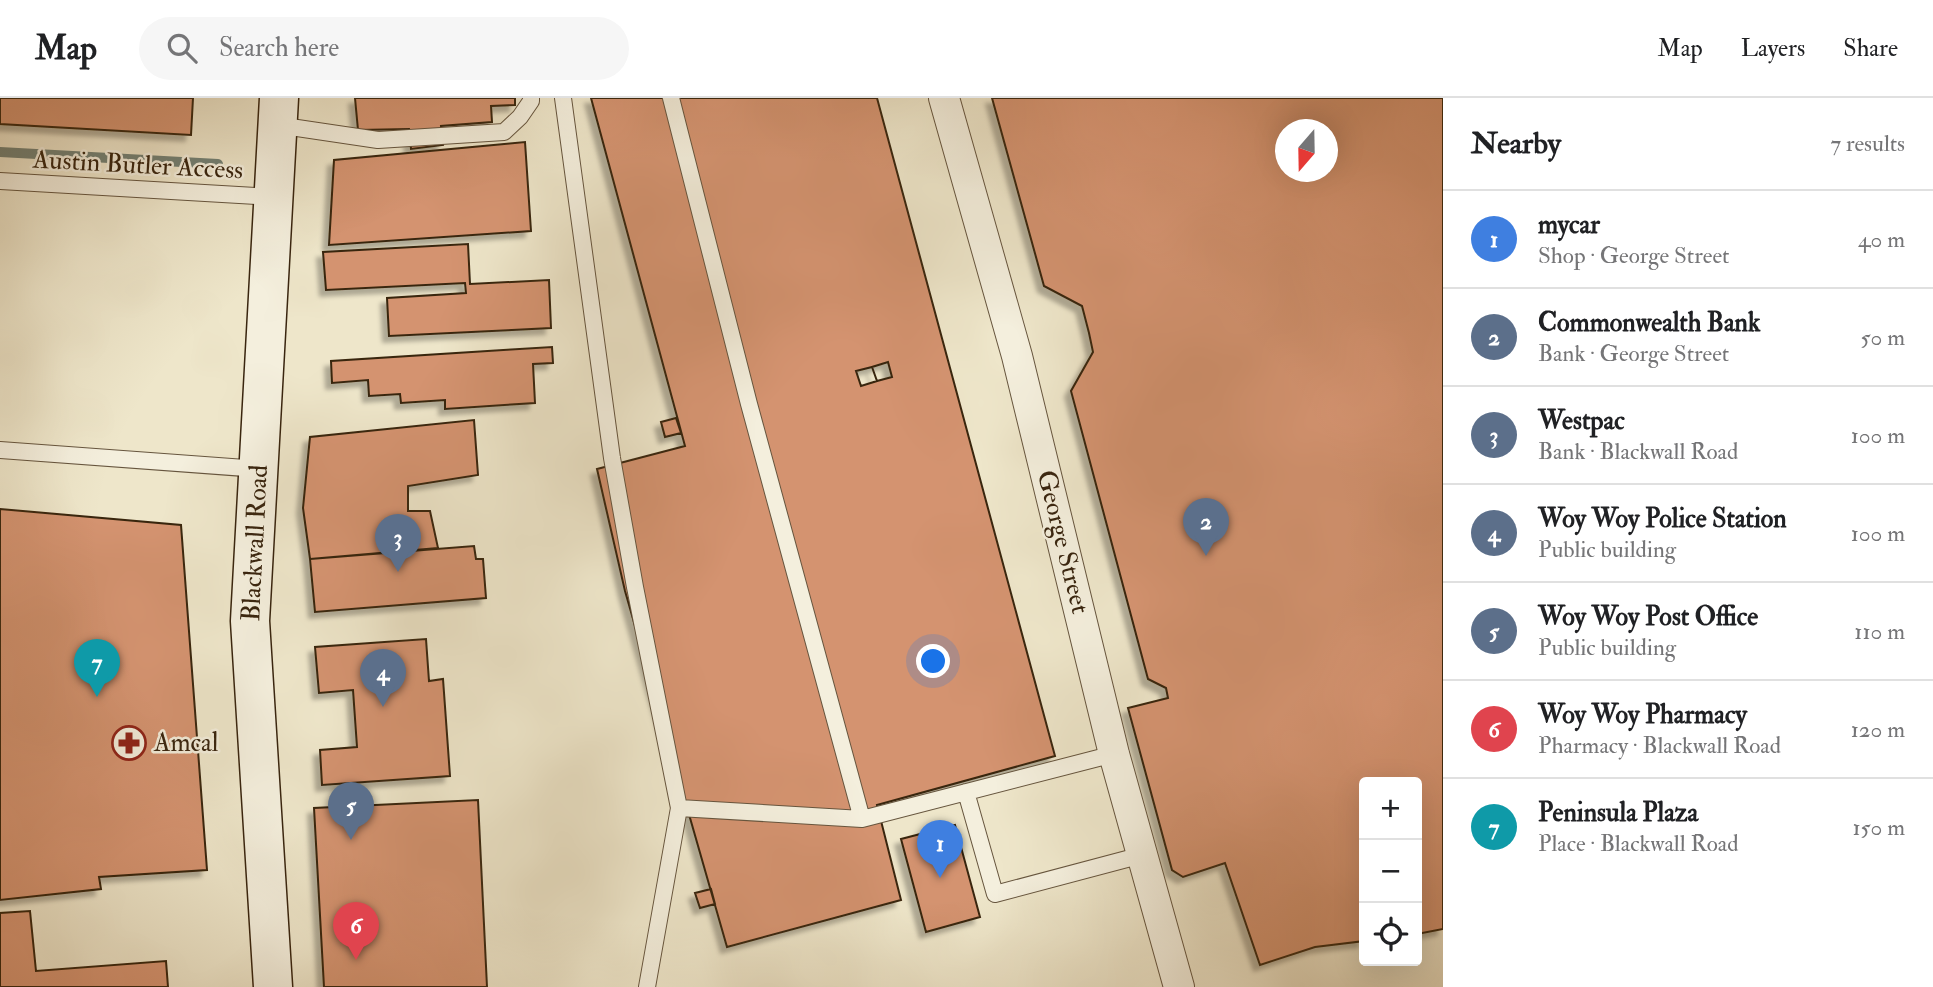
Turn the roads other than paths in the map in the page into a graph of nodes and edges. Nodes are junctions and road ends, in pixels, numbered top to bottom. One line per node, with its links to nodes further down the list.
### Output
1 (531, 98): 5 (lane)
2 (563, 98): 12 (lane)
3 (671, 98): 13 (lane)
4 (944, 98): 10 (street, George Street)
5 (278, 112): 7 (street, Blackwall Road)
6 (0, 181): 7 (lane, Austin Butler Access)
7 (273, 197): 9 (street, Blackwall Road)
8 (0, 450): 9 (lane)
9 (258, 469): 15 (street, Blackwall Road)
10 (1114, 754): 11 (lane); 14 (street, George Street)
11 (966, 792): 13 (lane); 14 (lane)
12 (679, 808): 13 (lane); 16 (lane)
13 (862, 819)
14 (1142, 855): 17 (street, George Street)
15 (273, 987)
16 (647, 987)
17 (1179, 987)

